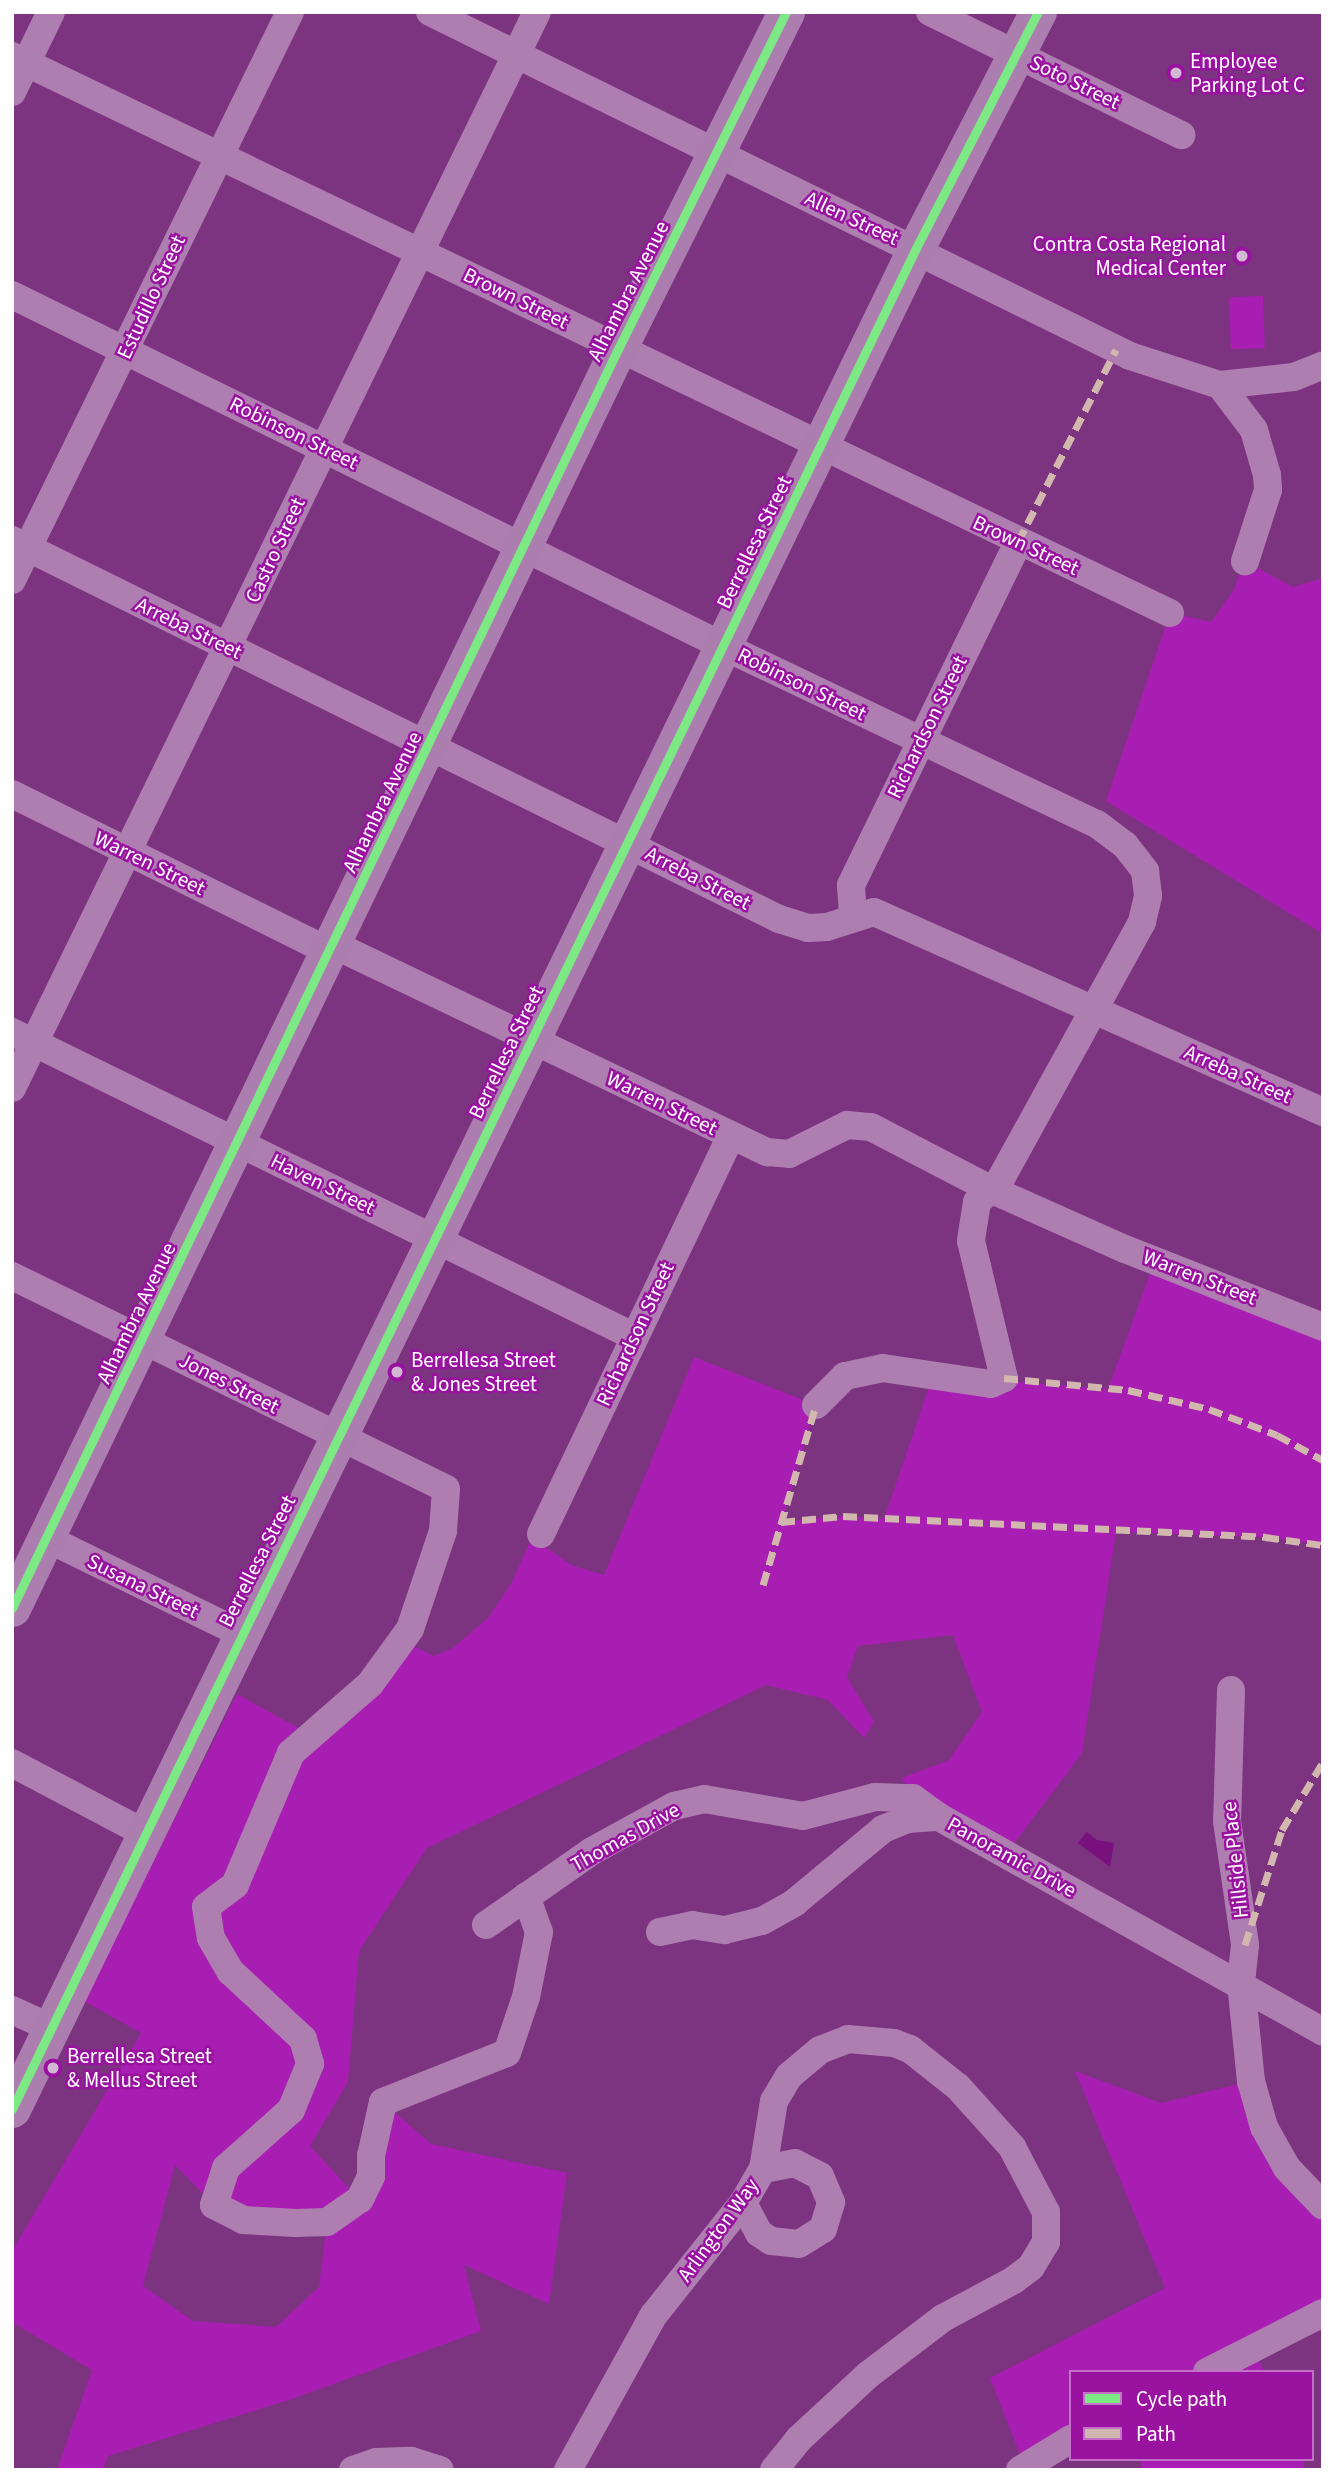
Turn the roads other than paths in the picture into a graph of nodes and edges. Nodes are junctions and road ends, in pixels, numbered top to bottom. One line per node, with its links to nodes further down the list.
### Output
1 (51, 12): 10 (street)
2 (290, 12): 14 (street, Estudillo Street)
3 (430, 12): 9 (street, Allen Street)
4 (537, 12): 9 (street, Castro Street)
5 (786, 12): 13 (main road, Alhambra Avenue)
6 (930, 12): 8 (street, Soto Street)
7 (1038, 12): 8 (main road, Berrellesa Street)
8 (1014, 52): 12 (street, Soto Street); 15 (main road, Berrellesa Street)
9 (516, 56): 13 (street, Allen Street); 16 (street, Castro Street)
10 (20, 60): 11 (street); 14 (street, Brown Street)
11 (12, 92)
12 (1181, 135)
13 (716, 153): 15 (street, Allen Street); 18 (main road, Alhambra Avenue)
14 (218, 154): 16 (street, Brown Street); 19 (street, Estudillo Street)
15 (916, 248): 21 (street, Allen Street); 22 (main road, Berrellesa Street)
16 (421, 251): 18 (street, Brown Street); 23 (street, Castro Street)
17 (12, 295): 19 (street, Robinson Street)
18 (618, 349): 22 (street, Brown Street); 26 (main road, Alhambra Avenue)
19 (127, 350): 23 (street, Robinson Street); 25 (street, Estudillo Street)
20 (1323, 365): 21 (street, Allen Street)
21 (1220, 385): 27 (street)
22 (820, 446): 24 (street, Brown Street); 30 (main road, Berrellesa Street)
23 (324, 447): 26 (street, Robinson Street); 31 (street, Castro Street)
24 (1018, 542): 29 (street, Brown Street); 32 (street, Richardson Street)
25 (20, 544): 28 (street, Estudillo Street); 31 (street, Arreba Street)
26 (523, 545): 30 (street, Robinson Street); 33 (main road, Alhambra Avenue)
27 (1245, 561)
28 (12, 580)
29 (1170, 613)
30 (723, 646): 32 (street, Robinson Street); 35 (main road, Berrellesa Street)
31 (228, 648): 33 (street, Arreba Street); 36 (street, Castro Street)
32 (920, 741): 37 (street, Richardson Street); 39 (street, Robinson Street)
33 (428, 747): 35 (street, Arreba Street); 38 (main road, Alhambra Avenue)
34 (12, 794): 36 (street, Warren Street)
35 (625, 841): 37 (street, Arreba Street); 41 (main road, Berrellesa Street)
36 (129, 853): 38 (street, Warren Street); 40 (street, Castro Street)
37 (853, 915): 39 (street, Arreba Street)
38 (331, 947): 41 (street, Warren Street); 45 (main road, Alhambra Avenue)
39 (1096, 1010): 43 (street, Arreba Street); 46 (street, Robinson Street)
40 (23, 1038): 42 (street, Castro Street); 45 (street, Haven Street)
41 (532, 1040): 44 (street, Warren Street); 47 (main road, Berrellesa Street)
42 (12, 1088)
43 (1323, 1112)
44 (731, 1136): 46 (street, Warren Street); 50 (street, Richardson Street)
45 (238, 1142): 47 (street, Haven Street); 51 (main road, Alhambra Avenue)
46 (990, 1189): 49 (street, Warren Street); 52 (street, Robinson Street)
47 (435, 1239): 50 (street, Haven Street); 53 (main road, Berrellesa Street)
48 (12, 1276): 51 (street, Jones Street)
49 (1323, 1327)
50 (633, 1336): 54 (street, Richardson Street)
51 (142, 1339): 53 (street, Jones Street); 55 (main road, Alhambra Avenue)
52 (816, 1405)
53 (338, 1439): 57 (main road, Berrellesa Street); 62 (street, Jones Street)
54 (541, 1534)
55 (46, 1538): 56 (main road, Alhambra Avenue); 57 (street, Susana Street)
56 (12, 1608)
57 (240, 1633): 61 (main road, Berrellesa Street)
58 (1231, 1690): 65 (street, Hillside Place)
59 (12, 1763): 61 (street)
60 (939, 1816): 62 (street, Thomas Drive); 64 (street, Panoramic Drive); 65 (street, Panoramic Drive)
61 (144, 1833): 69 (main road, Berrellesa Street)
62 (526, 1896): 63 (street, Thomas Drive)
63 (486, 1925)
64 (660, 1932)
65 (1241, 1983): 66 (street, Panoramic Drive); 68 (street, Hillside Place)
66 (1272, 2005): 68 (street); 70 (street, Panoramic Drive)
67 (12, 2010): 69 (street)
68 (1246, 2023): 74 (street, Hillside Place)
69 (51, 2028): 71 (main road, Berrellesa Street)
70 (1323, 2032)
71 (12, 2109)
72 (763, 2169): 73 (street, Arlington Way); 73 (street); 81 (street, Arlington Way)
73 (743, 2203): 80 (street, Arlington Way)
74 (1323, 2206)
75 (1323, 2313): 76 (street)
76 (1211, 2370)
77 (1069, 2440): 82 (street)
78 (352, 2470): 79 (street)
79 (440, 2470)
80 (568, 2470)
81 (775, 2470)
82 (1020, 2470)

